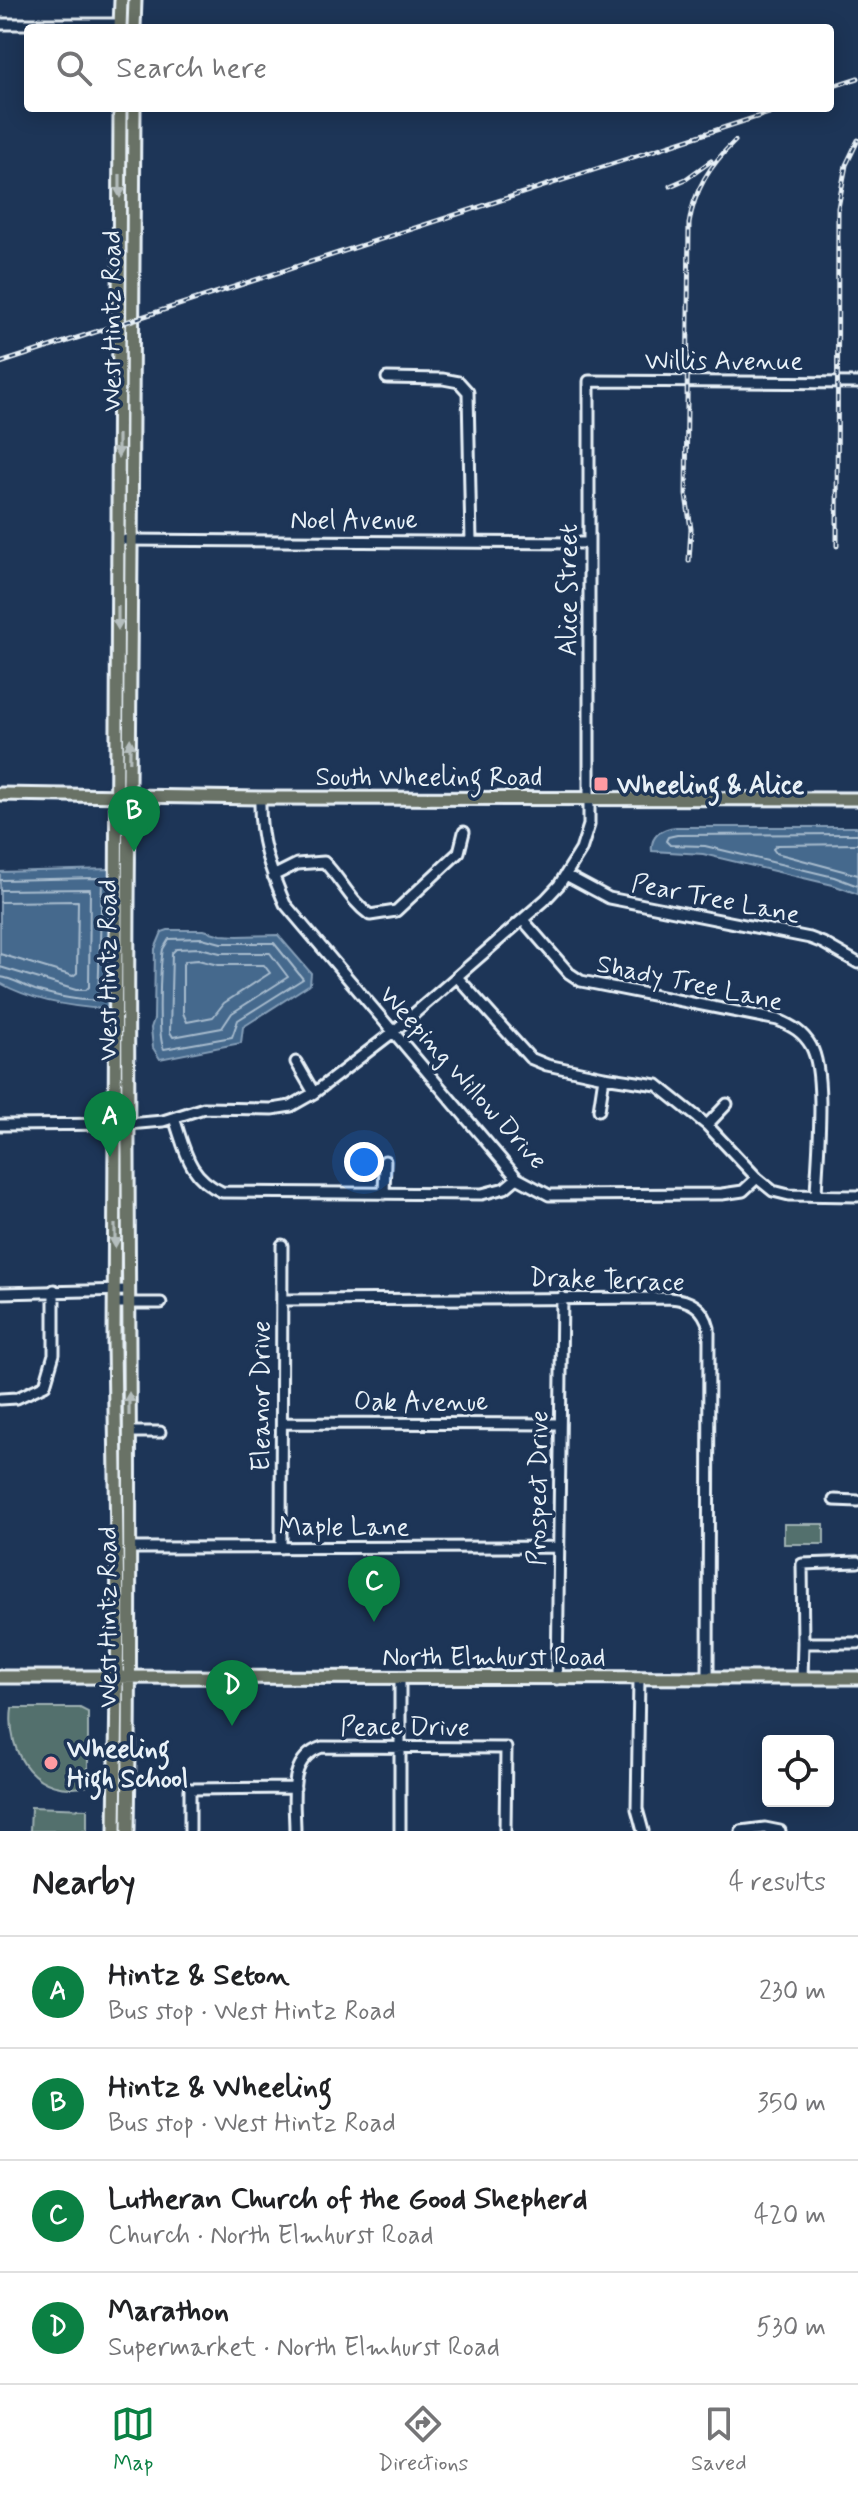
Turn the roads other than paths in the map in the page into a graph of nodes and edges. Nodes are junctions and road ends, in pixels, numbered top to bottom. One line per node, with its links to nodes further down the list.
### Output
1 (121, 0): 5 (main road)
2 (135, 0): 6 (main road)
3 (0, 24): 4 (street)
4 (24, 24)
5 (120, 24)
6 (134, 24)
7 (120, 112): 12 (main road, West Hintz Road, one-way to 12)
8 (134, 112): 13 (main road, West Hintz Road)
9 (387, 378): 14 (street)
10 (589, 381): 11 (street, Willis Avenue); 15 (street, Alice Street)
11 (858, 383)
12 (119, 540): 13 (street, Noel Avenue); 17 (main road, West Hintz Road, one-way to 17)
13 (132, 540): 14 (street, Noel Avenue); 17 (main road, West Hintz Road, one-way to 13)
14 (471, 542): 15 (street, Noel Avenue)
15 (588, 543): 19 (street, Alice Street)
16 (0, 794): 17 (main road, South Wheeling Road)
17 (123, 795): 18 (main road, South Wheeling Road); 35 (main road, West Hintz Road)
18 (260, 798): 19 (main road, South Wheeling Road); 23 (street, Weeping Willow Drive)
19 (589, 798): 20 (main road, South Wheeling Road); 22 (street, Alice Street)
20 (858, 799)
21 (464, 832): 23 (street)
22 (566, 875): 24 (street, Alice Street); 25 (street, Pear Tree Lane)
23 (273, 876): 27 (street, Weeping Willow Drive)
24 (523, 920): 26 (street, Alice Street); 41 (street, Shady Tree Lane)
25 (858, 963)
26 (458, 978): 27 (street, Alice Street); 29 (street)
27 (392, 1033): 30 (street, Alice Street); 38 (street, Weeping Willow Drive)
28 (296, 1062): 30 (street)
29 (604, 1077): 32 (street); 36 (street)
30 (314, 1093): 33 (street, Alice Street)
31 (727, 1104): 36 (street)
32 (599, 1110)
33 (174, 1118): 35 (street, Alice Street); 40 (street)
34 (0, 1125): 35 (street, Alice Street)
35 (122, 1125): 46 (main road, West Hintz Road, one-way to 46); 47 (main road, West Hintz Road)
36 (707, 1125): 39 (street)
37 (385, 1161): 40 (street)
38 (517, 1178): 39 (street, Weeping Willow Drive); 40 (street)
39 (757, 1178): 41 (street)
40 (384, 1194)
41 (816, 1195): 42 (street)
42 (858, 1196)
43 (282, 1245): 49 (street, Eleanor Drive)
44 (54, 1290): 45 (street); 46 (street); 51 (street)
45 (0, 1293)
46 (115, 1297): 47 (street); 69 (main road, West Hintz Road)
47 (128, 1297): 50 (street); 54 (main road, West Hintz Road, one-way to 47)
48 (562, 1297): 49 (street, Drake Terrace); 53 (street, Prospect Drive); 66 (street, Drake Terrace)
49 (282, 1300): 52 (street, Eleanor Drive)
50 (161, 1303)
51 (0, 1399)
52 (282, 1423): 53 (street, Oak Avenue); 60 (street, Eleanor Drive)
53 (560, 1424): 58 (street, Prospect Drive)
54 (129, 1432): 55 (street); 59 (main road, West Hintz Road)
55 (160, 1432)
56 (834, 1500): 57 (street)
57 (858, 1501)
58 (559, 1547): 60 (street, Maple Lane); 70 (street, Prospect Drive)
59 (130, 1548): 60 (street, Maple Lane); 69 (main road, West Hintz Road)
60 (281, 1548)
61 (858, 1562): 62 (street)
62 (803, 1643): 63 (street); 67 (street)
63 (858, 1643)
64 (0, 1677): 69 (main road, North Elmhurst Road)
65 (400, 1678): 69 (main road, North Elmhurst Road); 70 (main road, North Elmhurst Road); 72 (street)
66 (708, 1678): 67 (main road, North Elmhurst Road); 71 (main road, North Elmhurst Road)
67 (802, 1678): 68 (main road, North Elmhurst Road)
68 (858, 1678)
69 (123, 1679): 74 (main road, West Hintz Road); 75 (main road, West Hintz Road)
70 (557, 1679): 71 (main road, North Elmhurst Road)
71 (639, 1679): 80 (street)
72 (400, 1748): 73 (street, Peace Drive); 78 (street); 79 (street, Peace Drive)
73 (295, 1788): 76 (street); 77 (street)
74 (115, 1831)
75 (128, 1831)
76 (190, 1831)
77 (295, 1831)
78 (400, 1831)
79 (505, 1831)
80 (643, 1831)
81 (741, 1831): 82 (street)
82 (780, 1831)

